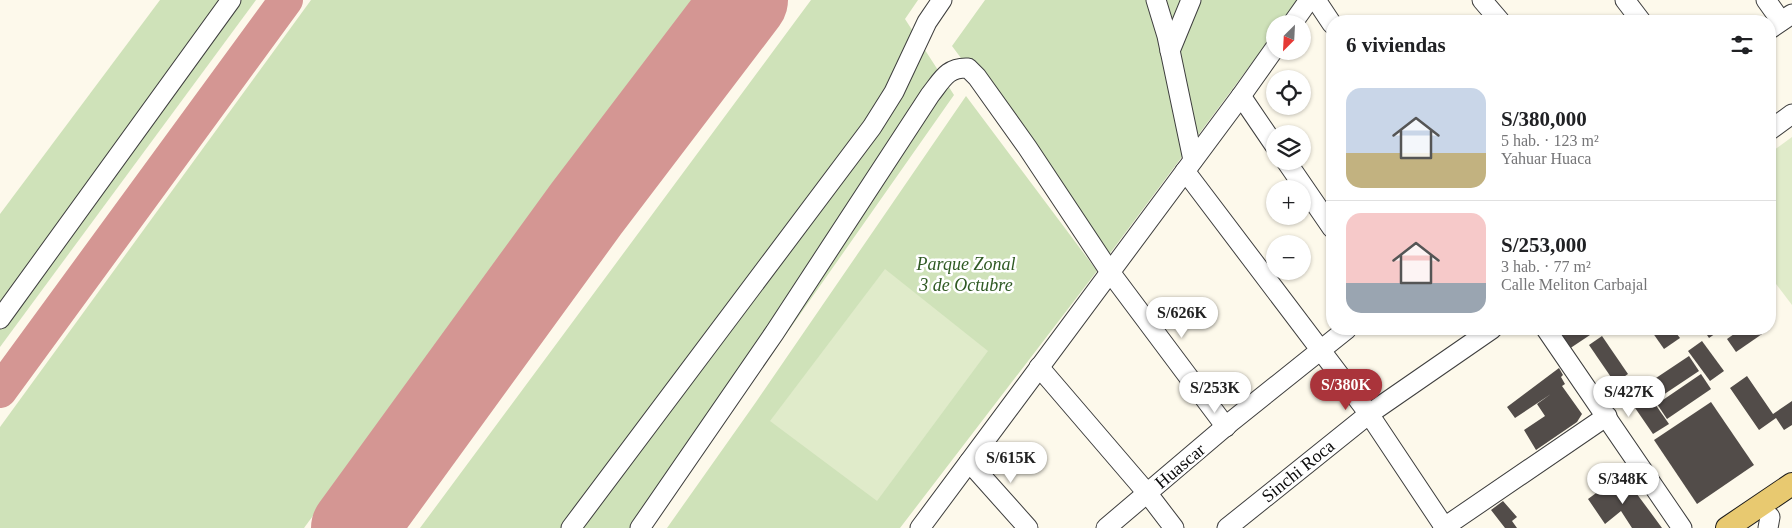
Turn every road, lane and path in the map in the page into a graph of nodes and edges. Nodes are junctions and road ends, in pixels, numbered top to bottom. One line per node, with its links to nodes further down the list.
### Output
1 (231, 0): 25 (street)
2 (942, 0): 39 (street)
3 (1156, 0): 15 (street)
4 (1191, 0): 15 (street)
5 (1308, 0): 10 (street)
6 (1316, 0): 11 (street)
7 (1482, 0): 12 (street)
8 (1625, 0): 13 (street)
9 (1766, 0): 14 (street)
10 (1298, 15)
11 (1326, 15)
12 (1495, 15)
13 (1636, 15)
14 (1781, 21)
15 (1170, 51): 21 (street)
16 (1266, 60): 17 (street)
17 (1241, 96): 20 (street); 21 (street)
18 (1792, 114): 19 (street)
19 (1776, 126)
20 (1266, 133)
21 (1189, 166): 24 (street); 29 (street)
22 (1292, 170): 23 (street)
23 (1326, 219)
24 (1110, 272): 30 (street); 33 (street); 40 (street)
25 (0, 319)
26 (1339, 335): 29 (street, Huascar)
27 (1483, 335): 31 (street, Sinchi Roca)
28 (1550, 335): 32 (street)
29 (1319, 350): 31 (street); 33 (street, Huascar)
30 (1039, 367): 34 (street); 36 (street)
31 (1369, 414): 45 (street, Sinchi Roca); 46 (street)
32 (1607, 416): 46 (street); 47 (street)
33 (1226, 427): 36 (street, Huascar)
34 (969, 462): 41 (street); 42 (street)
35 (1792, 484): 48 (main road)
36 (1148, 494): 43 (street, Huascar); 44 (street)
37 (1792, 502): 38 (main road)
38 (1764, 524)
39 (571, 528)
40 (640, 528)
41 (920, 528)
42 (1028, 528)
43 (1106, 528)
44 (1174, 528)
45 (1227, 528)
46 (1444, 528)
47 (1682, 528)
48 (1727, 528)

